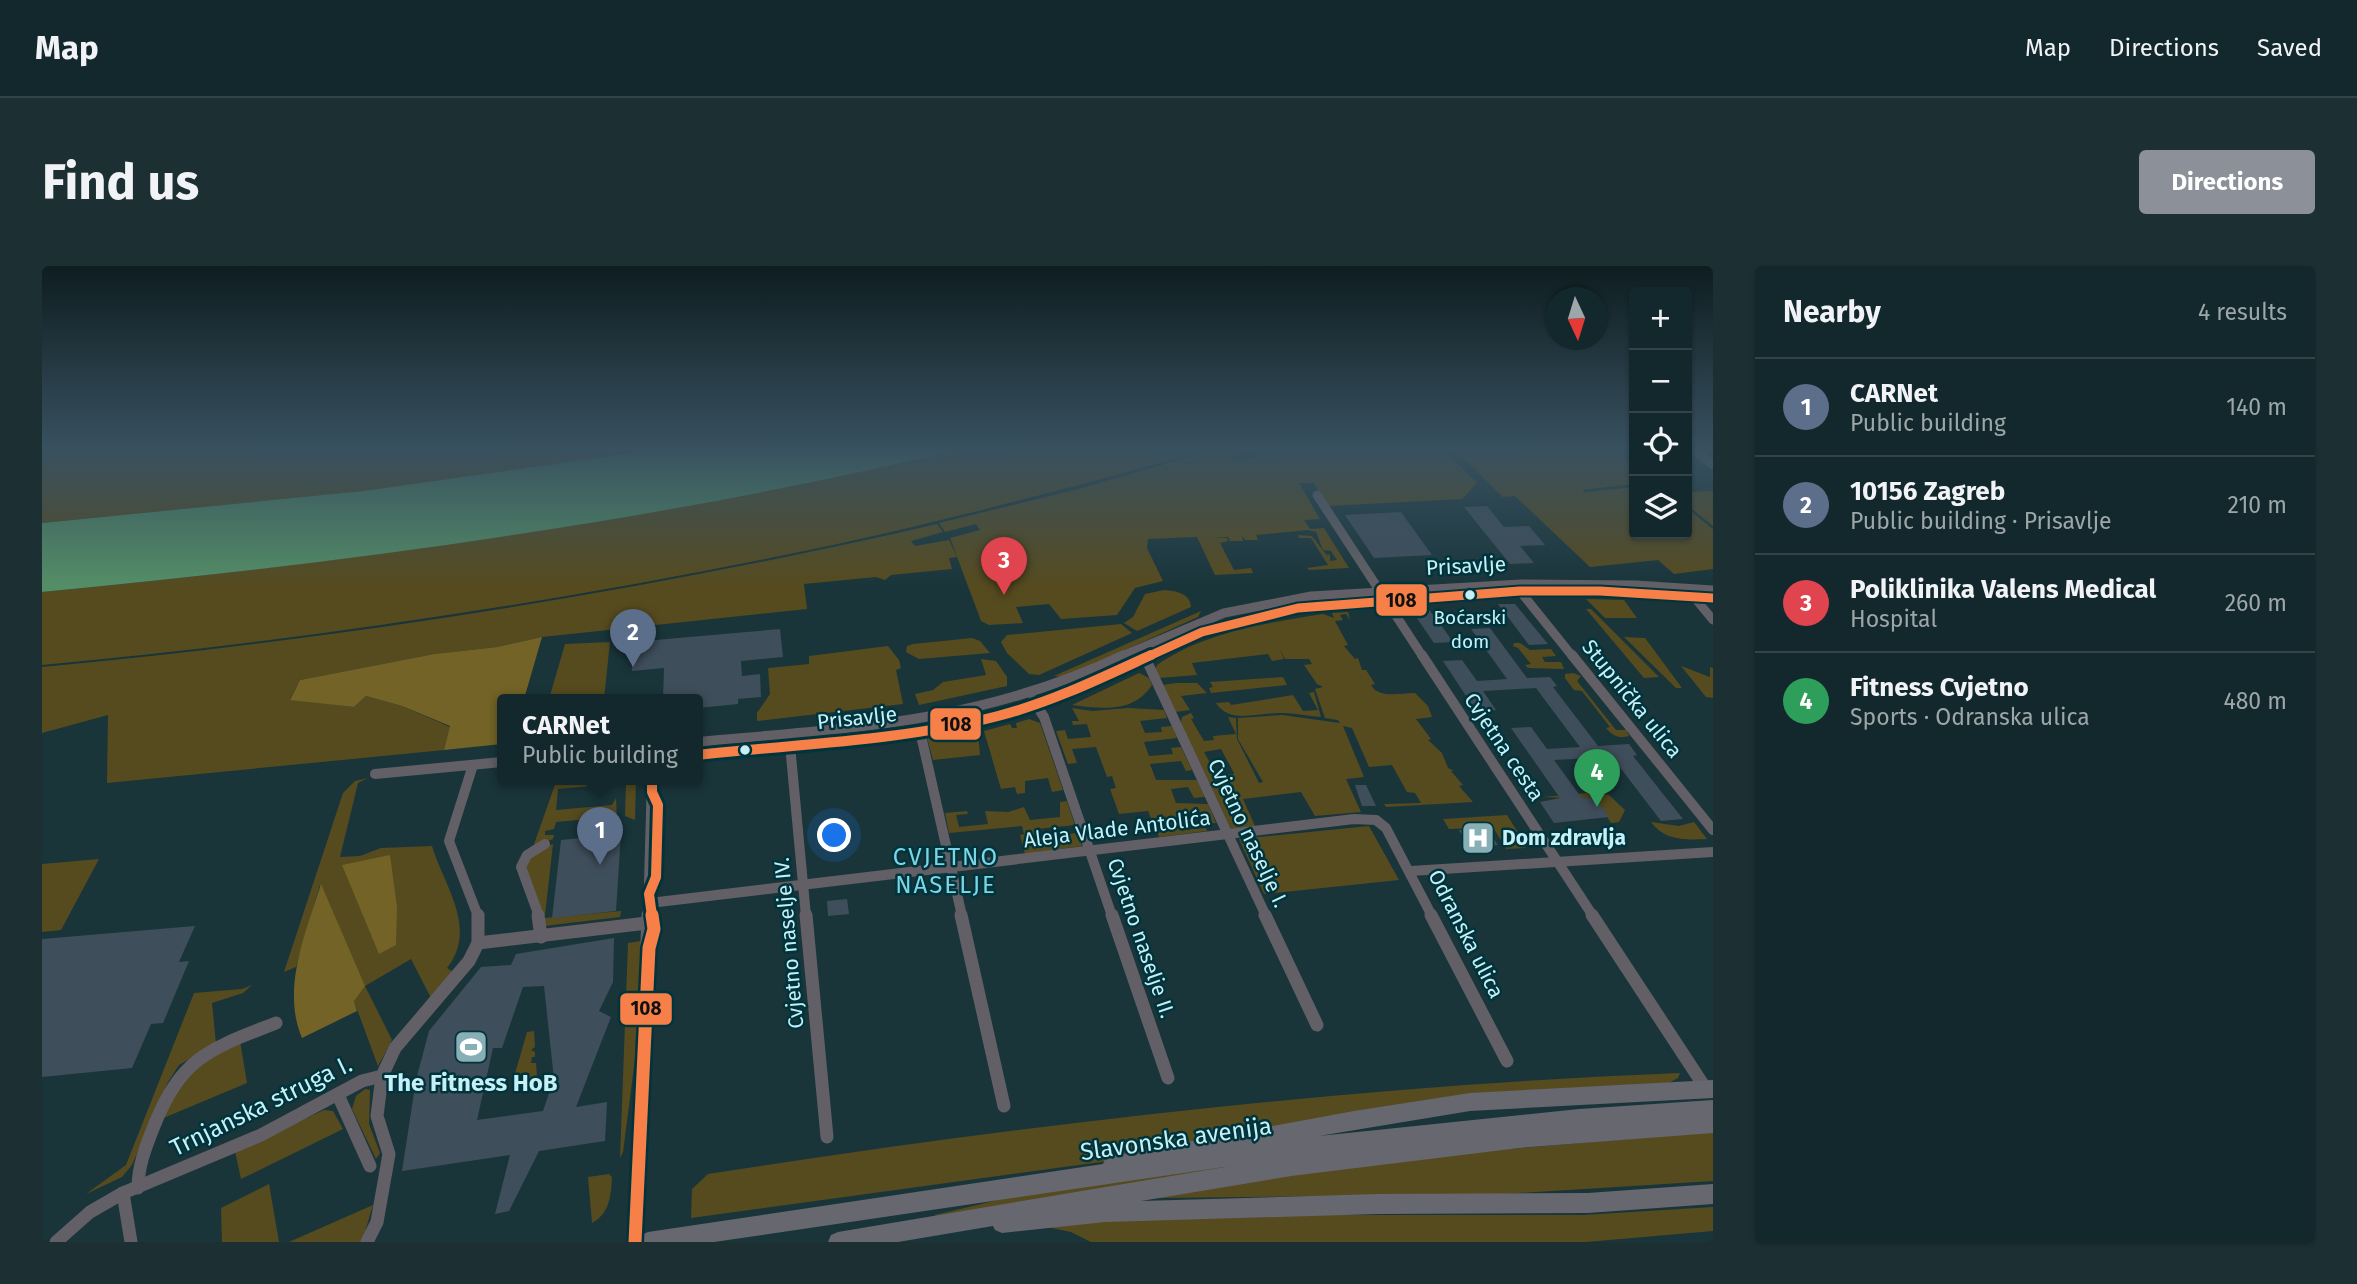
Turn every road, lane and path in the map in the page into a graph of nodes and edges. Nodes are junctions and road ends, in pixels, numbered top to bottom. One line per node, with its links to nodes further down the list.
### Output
1 (1317, 495): 4 (street, Cvjetna cesta)
2 (1713, 590): 4 (street, Prisavlje)
3 (1520, 592): 4 (street, Prisavlje); 5 (street, Prisavlje); 18 (street, Stupnička ulica)
4 (1382, 596): 8 (street, Prisavlje); 9 (street, Prisavlje); 23 (street, Cvjetna cesta)
5 (1694, 597): 6 (street, Prisavlje); 7 (street)
6 (1713, 598)
7 (1712, 617)
8 (1145, 657): 9 (street, Prisavlje); 19 (street, Cvjetno naselje I.)
9 (1033, 700): 10 (street, Prisavlje); 11 (street, Prisavlje); 21 (street, Cvjetno naselje II.)
10 (920, 731): 12 (street, Prisavlje); 24 (street)
11 (703, 741)
12 (790, 745): 13 (street, Prisavlje); 26 (street, Cvjetno naselje IV.)
13 (703, 754)
14 (497, 763): 15 (street)
15 (473, 765): 16 (street); 30 (street)
16 (375, 774)
17 (652, 786): 27 (street)
18 (1713, 830)
19 (1228, 835): 21 (street, Aleja Vlade Antolića); 25 (street, Aleja Vlade Antolića); 33 (street, Cvjetno naselje I.)
20 (545, 844): 29 (street)
21 (1091, 852): 24 (street, Aleja Vlade Antolića); 36 (street, Cvjetno naselje II.)
22 (1713, 852): 23 (street, Odranska ulica)
23 (1556, 862): 25 (street, Odranska ulica); 37 (street, Cvjetna cesta)
24 (950, 868): 26 (street, Aleja Vlade Antolića); 39 (street)
25 (1410, 871): 34 (street, Odranska ulica)
26 (803, 885): 27 (street, Aleja Vlade Antolića); 42 (street, Cvjetno naselje IV.)
27 (650, 903): 28 (street); 31 (street)
28 (647, 923): 29 (street); 31 (street)
29 (541, 937): 30 (street)
30 (478, 943): 35 (street, Trnjanska struga I.)
31 (649, 948): 54 (street)
32 (276, 1023): 45 (street)
33 (1317, 1025)
34 (1507, 1061)
35 (382, 1076): 38 (street, Trnjanska struga I.); 48 (street)
36 (1168, 1078)
37 (1709, 1089): 44 (main road)
38 (338, 1095): 43 (street); 45 (street, Trnjanska struga I.)
39 (1003, 1106)
40 (1713, 1109): 44 (main road, Slavonska avenija)
41 (1713, 1124): 49 (main road, Slavonska avenija)
42 (827, 1137)
43 (370, 1167)
44 (1068, 1181): 55 (main road, Slavonska avenija)
45 (138, 1188): 46 (street, Trnjanska struga I.)
46 (122, 1193): 50 (street, Trnjanska struga I.); 51 (street)
47 (1713, 1194): 49 (main road)
48 (377, 1222): 52 (street); 53 (street)
49 (969, 1222): 56 (main road, Slavonska avenija)
50 (57, 1242)
51 (131, 1242)
52 (367, 1242)
53 (380, 1242)
54 (635, 1242)
55 (648, 1242)
56 (838, 1242)

